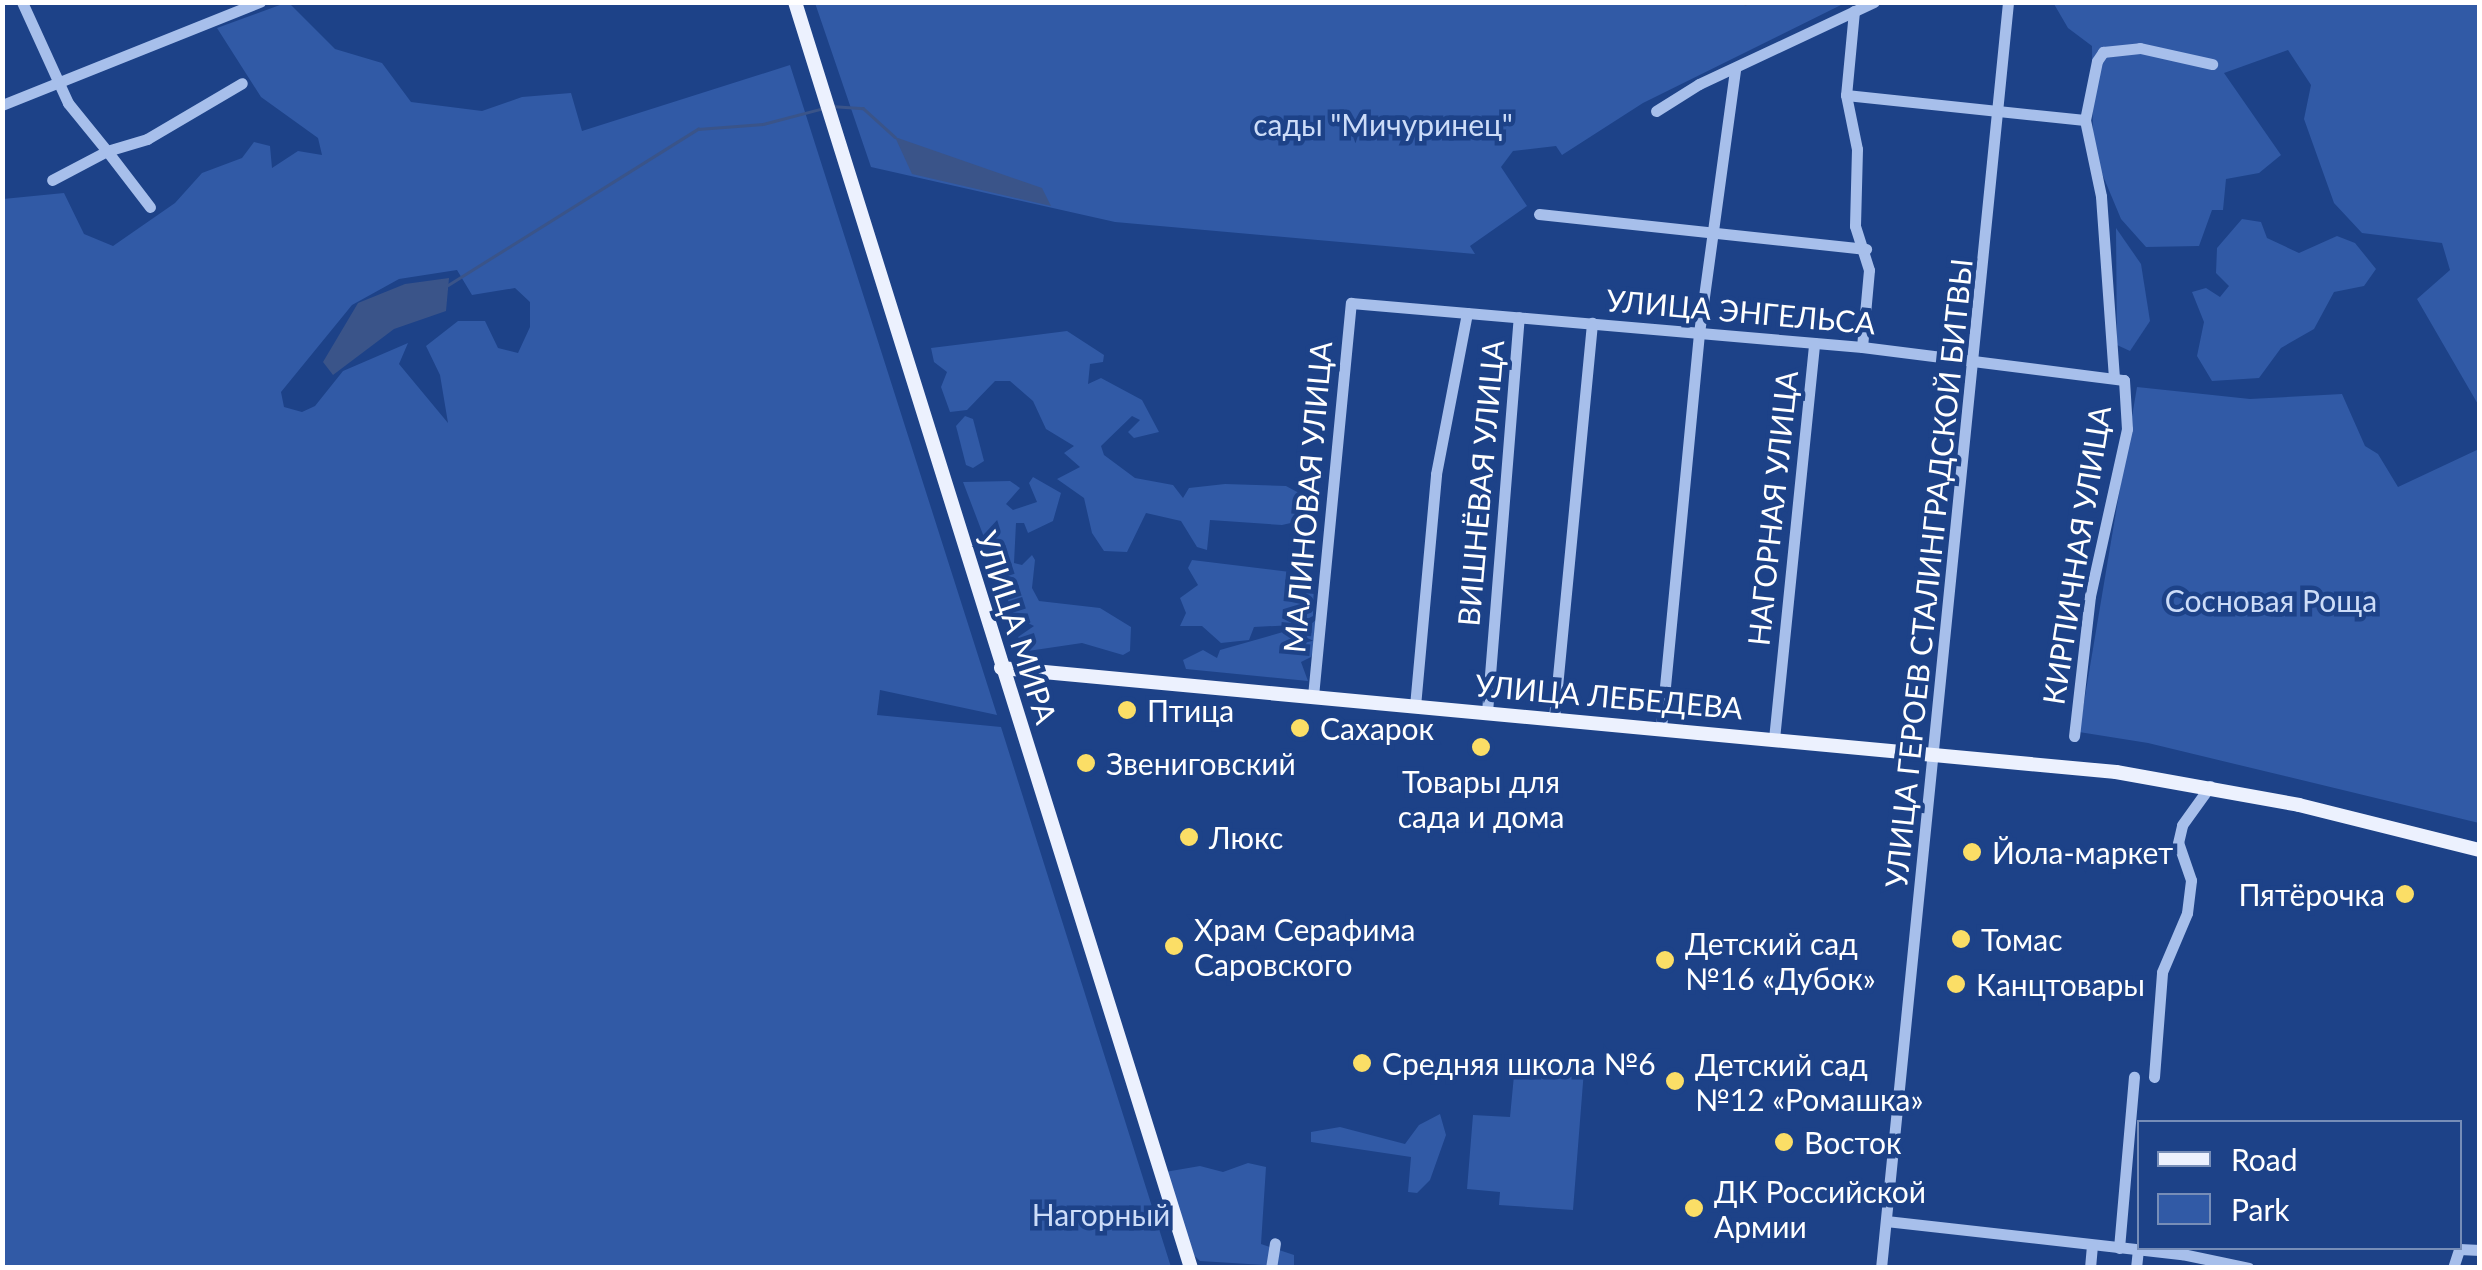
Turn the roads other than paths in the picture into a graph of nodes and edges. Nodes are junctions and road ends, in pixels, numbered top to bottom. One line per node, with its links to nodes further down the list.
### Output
1 (22, 2): 9 (street)
2 (260, 2): 9 (street)
3 (795, 2): 31 (main road, УЛИЦА МИРА)
4 (1874, 2): 6 (street)
5 (2008, 2): 14 (street, УЛИЦА ГЕРОЕВ СТАЛИНГРАДСКОЙ БИТВЫ)
6 (1854, 11): 8 (street); 11 (street)
7 (2212, 64): 15 (street)
8 (1735, 70): 13 (street); 20 (street)
9 (59, 83): 12 (street); 16 (street)
10 (242, 84): 16 (street)
11 (1846, 95): 14 (street); 21 (street)
12 (2, 105)
13 (1656, 111)
14 (2000, 114): 15 (street); 29 (street, УЛИЦА ГЕРОЕВ СТАЛИНГРАДСКОЙ БИТВЫ)
15 (2085, 120): 30 (street, КИРПИЧНАЯ УЛИЦА)
16 (106, 151): 17 (street); 18 (street)
17 (52, 180)
18 (150, 207)
19 (1539, 214): 20 (street)
20 (1712, 232): 21 (street); 26 (street)
21 (1866, 249): 28 (street)
22 (1351, 303): 23 (street, УЛИЦА ЭНГЕЛЬСА); 32 (street, МАЛИНОВАЯ УЛИЦА)
23 (1467, 313): 24 (street, УЛИЦА ЭНГЕЛЬСА); 33 (street)
24 (1519, 317): 25 (street, УЛИЦА ЭНГЕЛЬСА); 34 (street, ВИШНЁВАЯ УЛИЦА)
25 (1592, 323): 26 (street, УЛИЦА ЭНГЕЛЬСА); 35 (street)
26 (1699, 333): 27 (street, УЛИЦА ЭНГЕЛЬСА); 36 (street)
27 (1814, 343): 28 (street, УЛИЦА ЭНГЕЛЬСА); 38 (street, НАГОРНАЯ УЛИЦА)
28 (1862, 347): 29 (street, УЛИЦА ЭНГЕЛЬСА)
29 (1975, 361): 30 (street, УЛИЦА ЭНГЕЛЬСА); 39 (street, УЛИЦА ГЕРОЕВ СТАЛИНГРАДСКОЙ БИТВЫ)
30 (2119, 379): 37 (street, КИРПИЧНАЯ УЛИЦА)
31 (1001, 668): 32 (main road, УЛИЦА ЛЕБЕДЕВА); 50 (main road, УЛИЦА МИРА)
32 (1313, 696): 33 (main road, УЛИЦА ЛЕБЕДЕВА)
33 (1416, 706): 34 (main road, УЛИЦА ЛЕБЕДЕВА)
34 (1487, 712): 35 (main road, УЛИЦА ЛЕБЕДЕВА)
35 (1554, 718): 36 (main road, УЛИЦА ЛЕБЕДЕВА)
36 (1661, 728): 38 (main road, УЛИЦА ЛЕБЕДЕВА)
37 (2074, 736)
38 (1774, 739): 39 (main road, УЛИЦА ЛЕБЕДЕВА)
39 (1934, 754): 40 (main road, УЛИЦА ЛЕБЕДЕВА); 44 (street, УЛИЦА ГЕРОЕВ СТАЛИНГРАДСКОЙ БИТВЫ)
40 (2210, 786): 41 (main road, УЛИЦА ЛЕБЕДЕВА); 43 (street)
41 (2480, 850)
42 (2134, 1076): 47 (street)
43 (2154, 1078)
44 (1886, 1221): 46 (street); 52 (street, УЛИЦА ГЕРОЕВ СТАЛИНГРАДСКОЙ БИТВЫ)
45 (1275, 1243): 51 (street)
46 (2092, 1245): 47 (street); 53 (street)
47 (2118, 1248): 48 (street)
48 (2137, 1250)
49 (2138, 1250): 54 (street); 55 (street)
50 (1191, 1268)
51 (1271, 1268)
52 (1881, 1268)
53 (2090, 1268)
54 (2136, 1268)
55 (2250, 1268)

